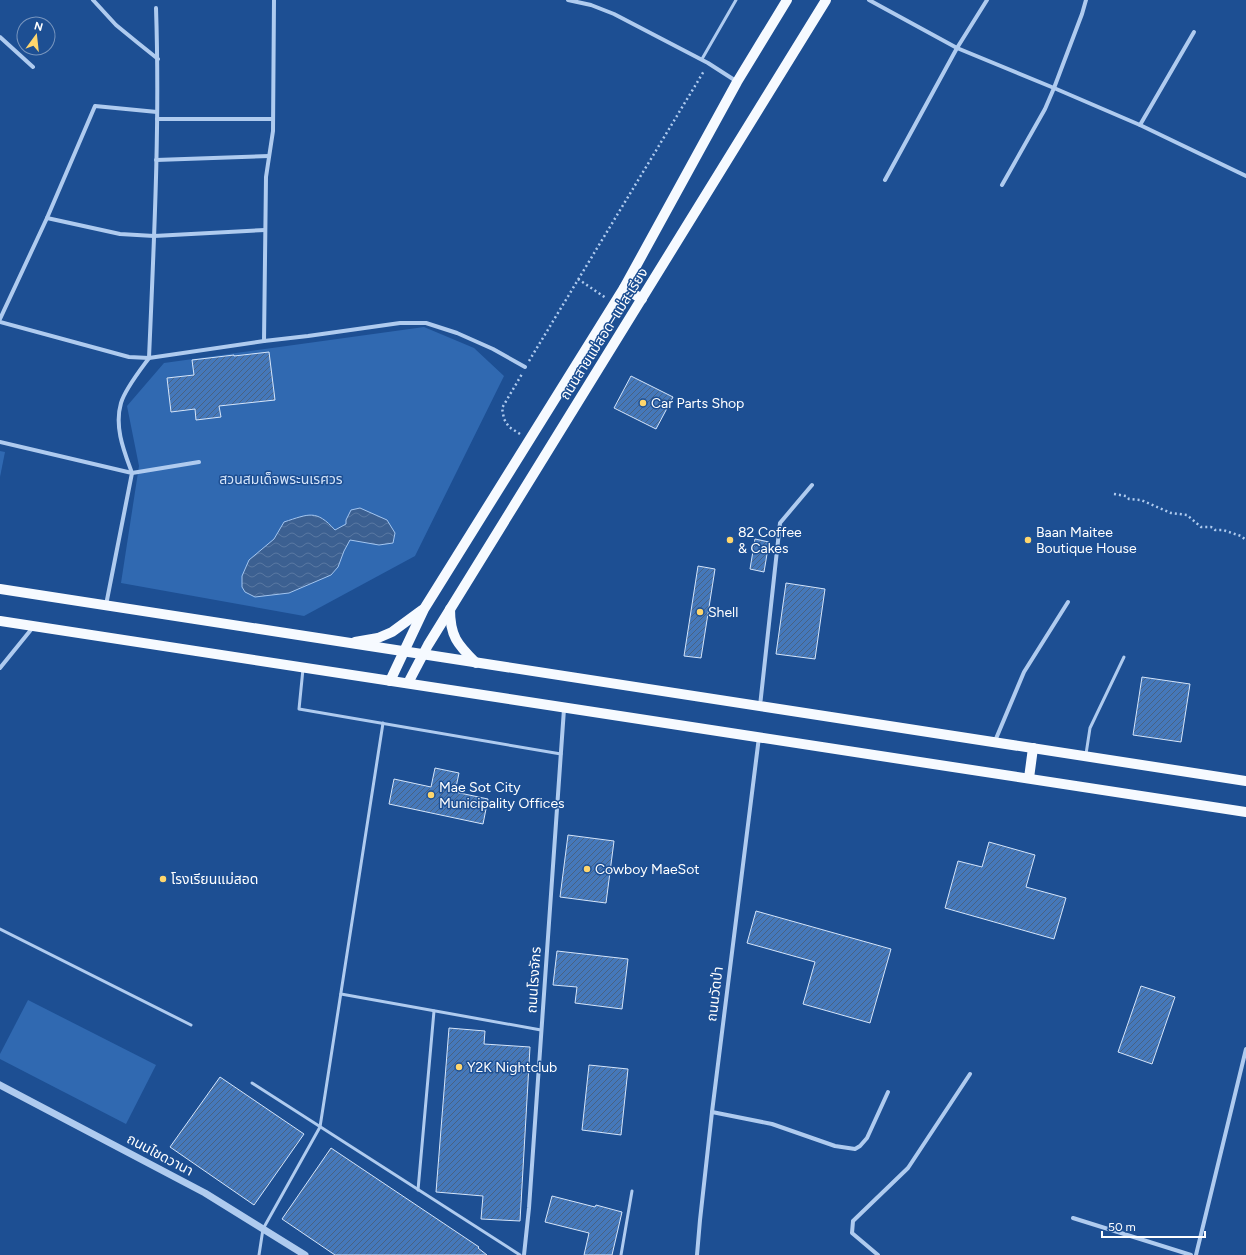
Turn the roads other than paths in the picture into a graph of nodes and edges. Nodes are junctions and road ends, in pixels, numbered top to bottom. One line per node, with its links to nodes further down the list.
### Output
1 (93, 0): 14 (street)
2 (274, 0): 21 (street)
3 (568, 0): 15 (street)
4 (736, 0): 15 (lane)
5 (787, 0): 17 (main road, ถนนสายแม่สอด–แม่สะเรียง)
6 (826, 0): 32 (main road, ถนนสายแม่สอด–แม่สะเรียง)
7 (869, 0): 13 (street)
8 (987, 0): 13 (street)
9 (1086, 0): 18 (street)
10 (156, 8): 14 (street)
11 (1194, 32): 22 (street)
12 (0, 37): 16 (street)
13 (957, 48): 18 (street); 26 (street)
14 (158, 59): 19 (street)
15 (702, 59): 17 (street)
16 (33, 67)
17 (737, 82): 31 (main road, ถนนสายแม่สอด–แม่สะเรียง)
18 (1054, 88): 22 (street); 27 (street)
19 (157, 112): 20 (street); 28 (street)
20 (157, 119): 21 (street); 24 (street)
21 (273, 119): 23 (street)
22 (1140, 125): 25 (street)
23 (269, 156): 24 (street); 29 (street)
24 (156, 160): 30 (street)
25 (1246, 176)
26 (885, 180)
27 (1002, 185)
28 (47, 218): 30 (street); 33 (street)
29 (266, 230): 30 (street); 34 (street)
30 (154, 236): 35 (street)
31 (624, 288): 32 (main road); 44 (main road, ถนนสายแม่สอด–แม่สะเรียง)
32 (642, 299): 45 (main road, ถนนสายแม่สอด–แม่สะเรียง)
33 (0, 321): 35 (street)
34 (264, 340): 35 (street); 36 (street)
35 (149, 358): 39 (street)
36 (525, 367)
37 (0, 442): 39 (street)
38 (199, 462): 39 (street)
39 (132, 473): 43 (street)
40 (812, 485): 58 (street)
41 (0, 589): 43 (main road)
42 (1068, 602): 61 (street)
43 (106, 606): 48 (main road)
44 (424, 609): 48 (main road); 49 (main road, ถนนสายแม่สอด–แม่สะเรียง)
45 (450, 609): 50 (main road, ถนนสายแม่สอด–แม่สะเรียง); 52 (main road)
46 (0, 621): 47 (main road)
47 (34, 626): 53 (main road); 54 (street)
48 (345, 643): 49 (main road)
49 (403, 652): 50 (main road); 55 (main road, ถนนสายแม่สอด–แม่สะเรียง)
50 (422, 655): 52 (main road); 56 (main road, ถนนสายแม่สอด–แม่สะเรียง)
51 (1124, 657): 64 (lane)
52 (476, 663): 58 (main road)
53 (303, 667): 55 (main road); 59 (lane)
54 (0, 668)
55 (390, 681): 56 (main road)
56 (408, 684): 57 (main road)
57 (565, 707): 60 (main road); 63 (street, ถนนโรงจักร)
58 (760, 707): 61 (main road)
59 (383, 723): 63 (lane); 69 (lane)
60 (759, 737): 65 (main road); 78 (street, ถนนวัดป่า)
61 (994, 742): 62 (main road)
62 (1033, 748): 64 (main road); 65 (main road)
63 (561, 754): 72 (street, ถนนโรงจักร)
64 (1086, 756): 66 (main road)
65 (1029, 778): 67 (main road)
66 (1246, 781)
67 (1246, 812)
68 (0, 929): 71 (lane)
69 (341, 994): 70 (lane); 79 (lane)
70 (434, 1011): 72 (lane); 80 (lane)
71 (191, 1024)
72 (541, 1030): 87 (street, ถนนโรงจักร)
73 (1246, 1049): 92 (street)
74 (970, 1074): 90 (street)
75 (252, 1083): 79 (lane)
76 (0, 1085): 83 (street, ถนนไชดวานา)
77 (888, 1092): 78 (street)
78 (712, 1112): 89 (street, ถนนวัดป่า)
79 (320, 1127): 80 (lane); 83 (lane)
80 (418, 1190): 86 (lane)
81 (632, 1191): 88 (lane)
82 (1073, 1218): 91 (street)
83 (263, 1229): 84 (lane); 85 (street, ถนนไชดวานา)
84 (259, 1255)
85 (305, 1255)
86 (520, 1255)
87 (524, 1255)
88 (621, 1255)
89 (697, 1255)
90 (878, 1255)
91 (1191, 1255)
92 (1196, 1255)

